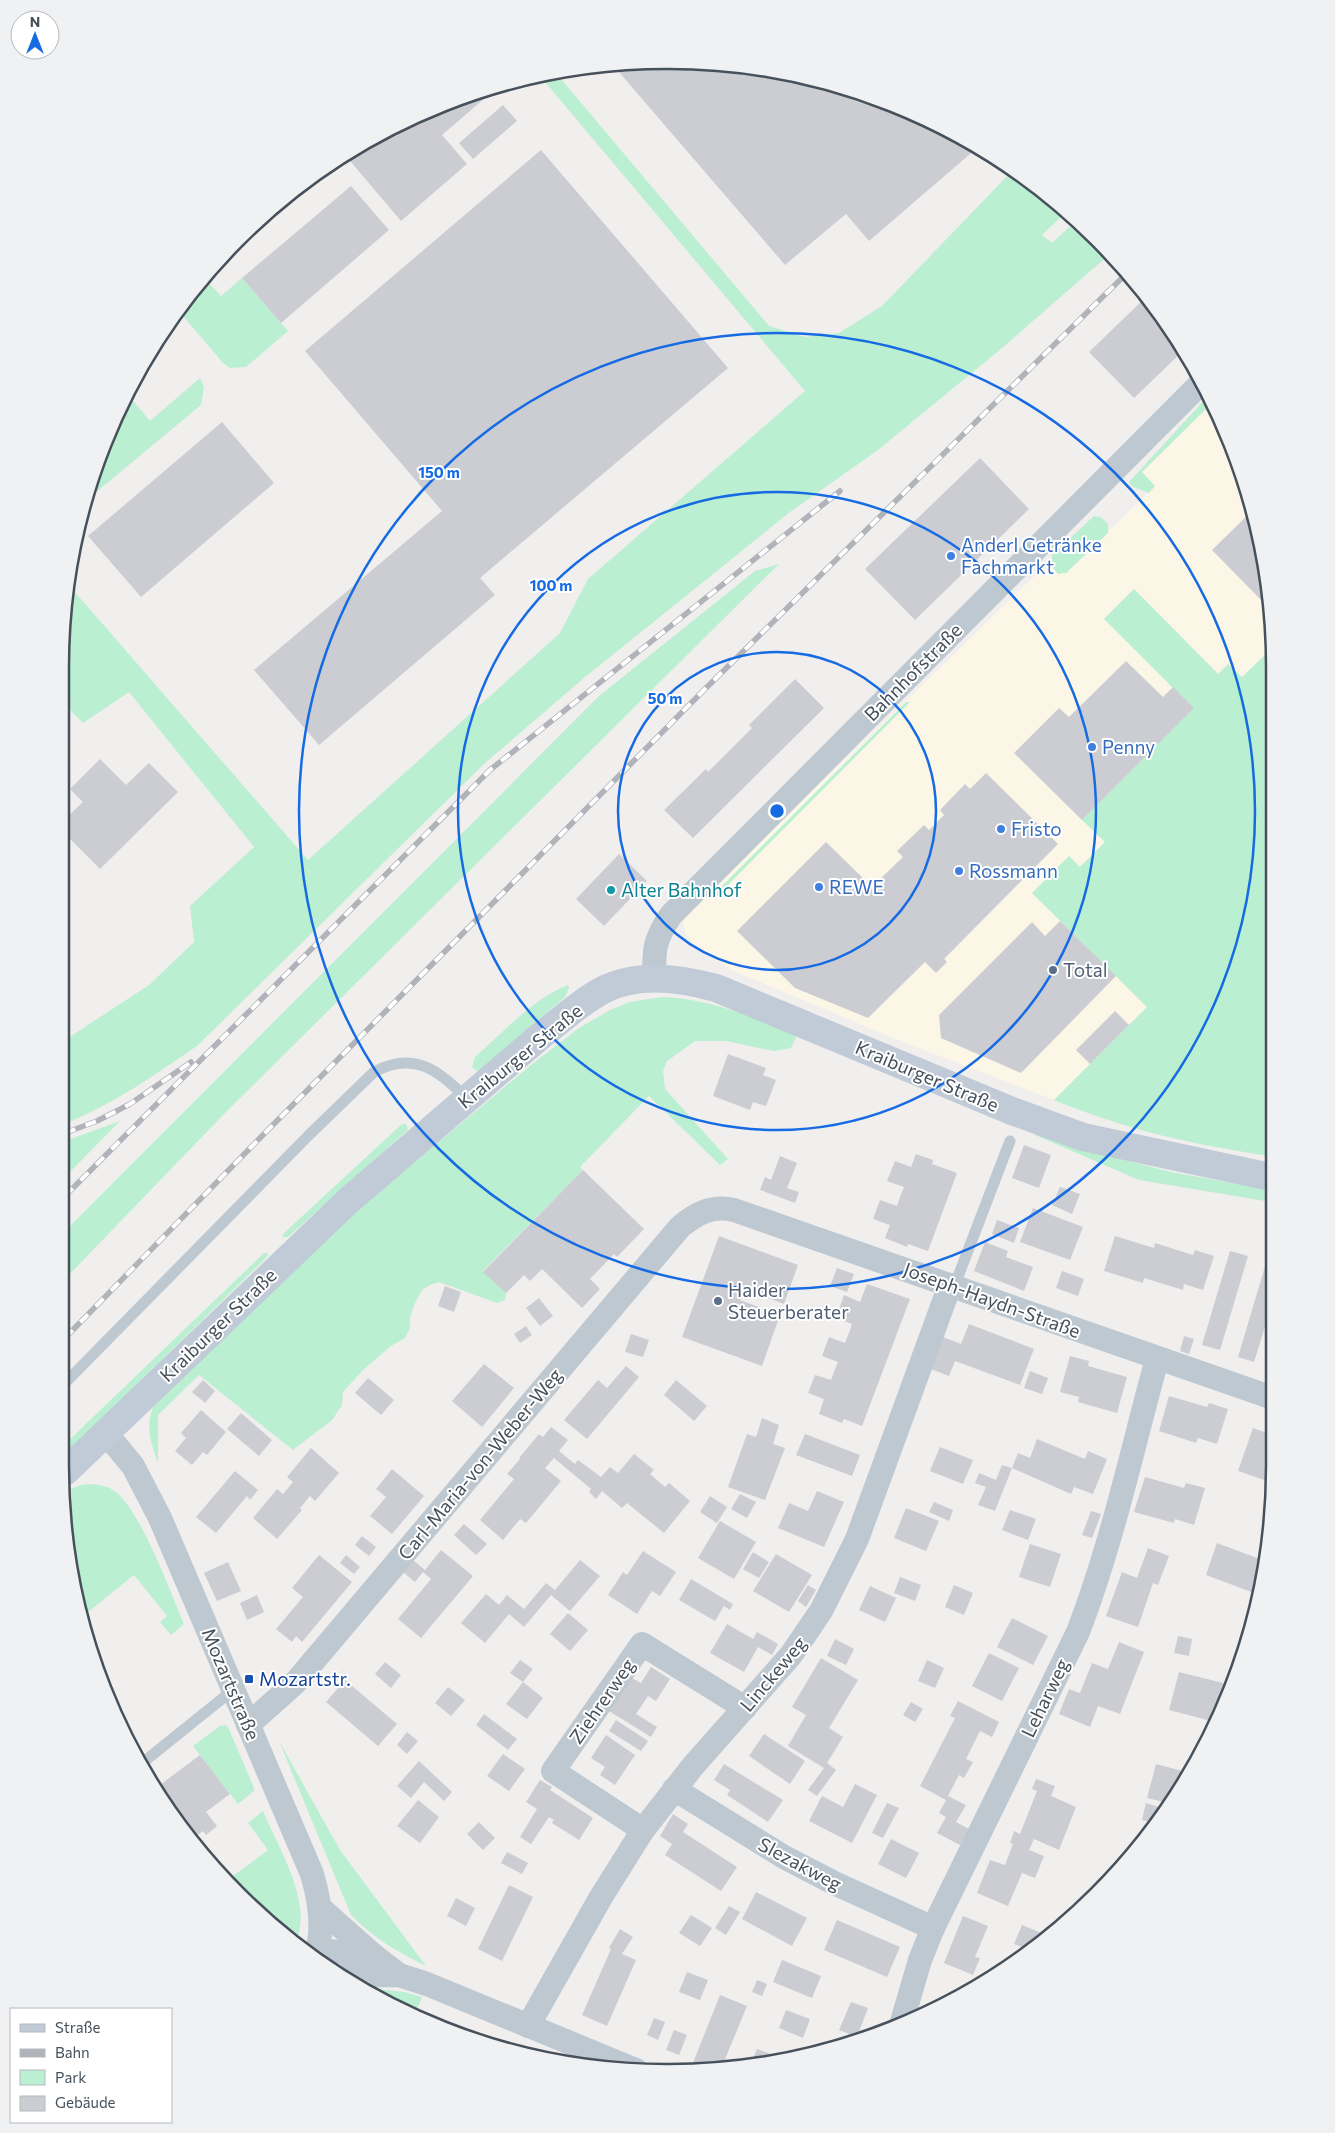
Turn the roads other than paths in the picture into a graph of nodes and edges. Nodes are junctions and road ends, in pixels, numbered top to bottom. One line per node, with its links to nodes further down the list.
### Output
1 (1197, 387): 2 (street, Bahnhofstraße)
2 (654, 978): 3 (main road, Kraiburger Straße); 5 (main road, Kraiburger Straße)
3 (467, 1099): 9 (lane); 11 (main road, Kraiburger Straße)
4 (1010, 1141): 7 (lane)
5 (1266, 1175)
6 (714, 1208): 7 (street, Joseph-Haydn-Straße); 15 (street, Carl-Maria-von-Weber-Weg)
7 (952, 1286): 8 (street, Joseph-Haydn-Straße); 14 (street, Linckeweg)
8 (1157, 1359): 10 (street, Joseph-Haydn-Straße); 20 (street, Leharweg)
9 (69, 1380)
10 (1266, 1396)
11 (105, 1432): 12 (main road, Kraiburger Straße); 13 (street, Mozartstraße)
12 (69, 1468)
13 (233, 1690): 15 (street, Mozartstraße); 16 (lane)
14 (745, 1708): 17 (street, Linckeweg); 18 (street, Ziehrerweg)
15 (248, 1726): 19 (street, Mozartstraße)
16 (146, 1760)
17 (674, 1789): 18 (street, Linckeweg); 20 (street, Slezakweg)
18 (643, 1830): 27 (street, Linckeweg)
19 (320, 1907): 21 (street, Mozartstraße); 23 (street)
20 (933, 1928): 26 (street, Leharweg)
21 (317, 1951)
22 (322, 1954): 23 (street)
23 (373, 1955): 24 (street)
24 (399, 1975): 25 (street); 27 (street)
25 (355, 1976)
26 (904, 2016)
27 (528, 2026): 28 (street)
28 (616, 2062)

